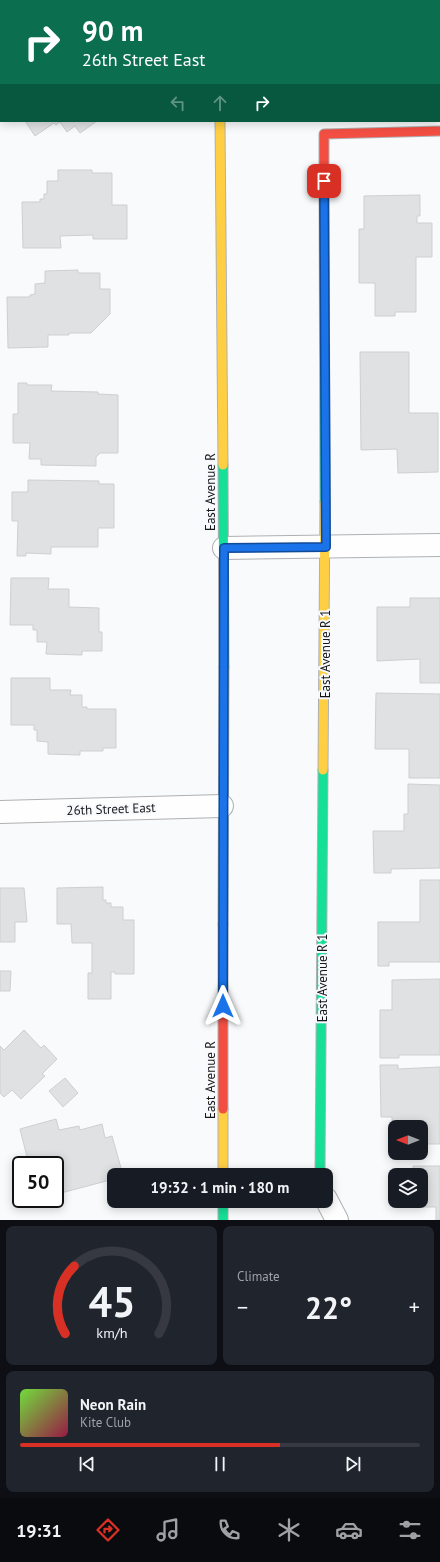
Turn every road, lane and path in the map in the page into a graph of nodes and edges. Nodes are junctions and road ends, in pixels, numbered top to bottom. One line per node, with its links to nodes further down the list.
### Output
1 (220, 122): 5 (street, East Avenue R)
2 (440, 131): 4 (street, East Avenue R 1)
3 (440, 545): 4 (street)
4 (326, 547): 5 (street); 9 (street, East Avenue R 1)
5 (224, 548): 6 (street, East Avenue R)
6 (222, 806): 7 (street, 26th Street East); 8 (street, East Avenue R)
7 (0, 812)
8 (223, 1168)
9 (320, 1168)
10 (223, 1208): 12 (street)
11 (330, 1208): 13 (street)
12 (223, 1220)
13 (337, 1220)

